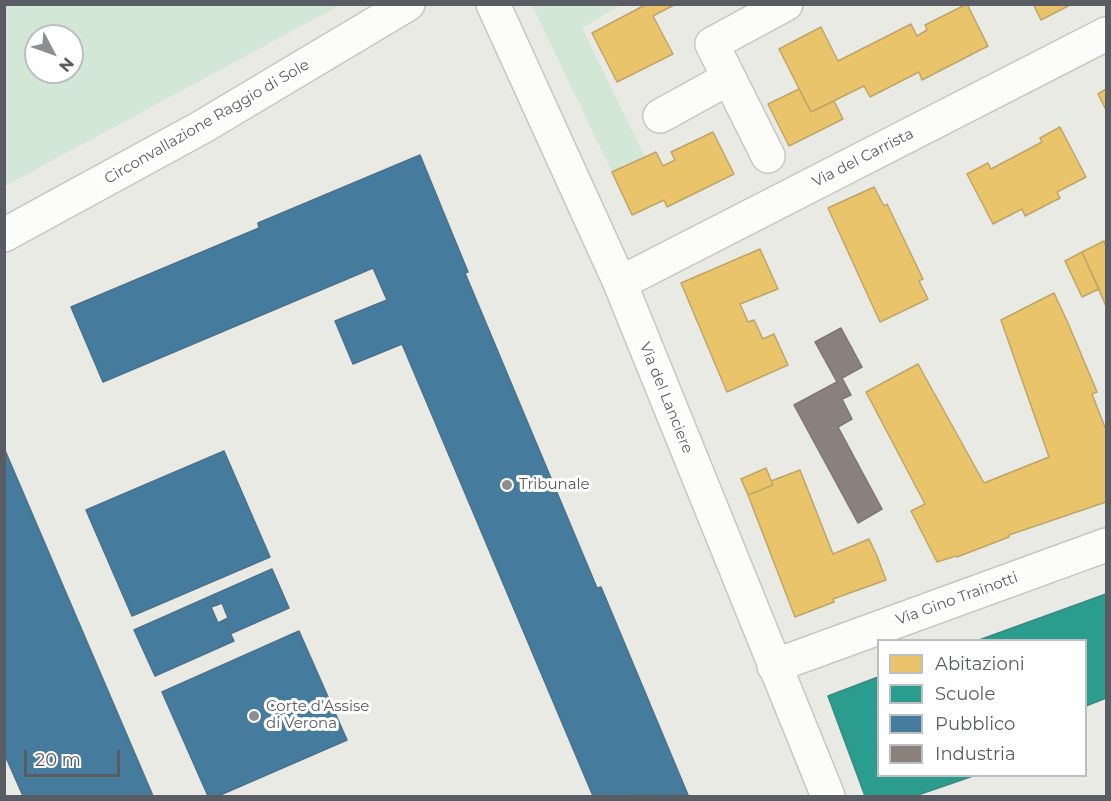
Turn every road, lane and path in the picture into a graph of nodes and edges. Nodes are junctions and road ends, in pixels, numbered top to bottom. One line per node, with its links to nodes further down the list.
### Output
1 (408, 4): 8 (street, Circonvallazione Raggio di Sole)
2 (493, 4): 9 (street, Via del Lanciere)
3 (786, 4): 5 (street)
4 (1107, 34): 9 (street, Via del Carrista)
5 (729, 78): 6 (street); 7 (street)
6 (660, 116)
7 (768, 156)
8 (4, 235)
9 (620, 283): 11 (street, Via del Lanciere)
10 (1107, 545): 11 (street, Via Gino Trainotti)
11 (774, 666): 12 (street, Via del Lanciere)
12 (828, 796)

